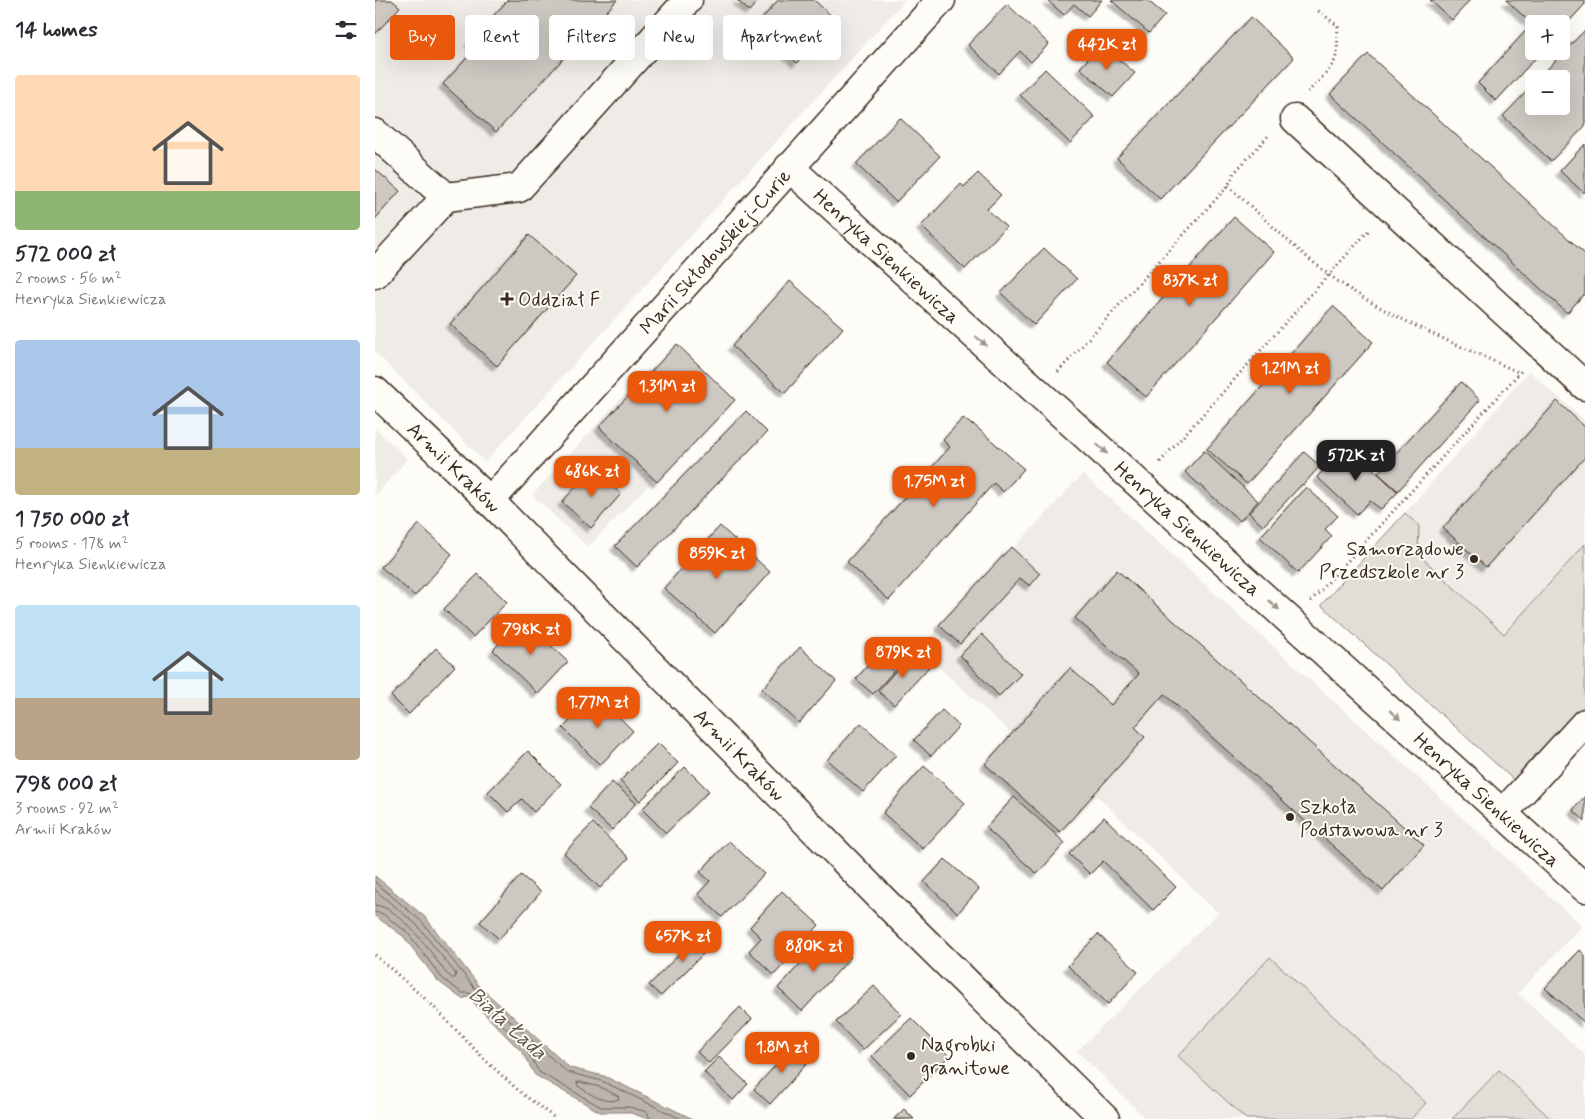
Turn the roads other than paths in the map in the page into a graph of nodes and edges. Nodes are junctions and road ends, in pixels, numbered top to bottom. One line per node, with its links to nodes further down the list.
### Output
1 (688, 0): 6 (street)
2 (941, 0): 5 (street, Marii Skłodowskiej-Curie)
3 (1291, 115): 8 (street)
4 (375, 133): 6 (street)
5 (789, 168): 10 (street, Marii Skłodowskiej-Curie); 12 (street, Henryka Sienkiewicza, one-way to 12)
6 (446, 197): 7 (street)
7 (375, 274)
8 (1585, 386)
9 (375, 391): 10 (street, Armii Kraków)
10 (489, 501): 14 (street, Armii Kraków)
11 (1585, 723): 12 (street)
12 (1503, 813): 13 (street, Henryka Sienkiewicza)
13 (1585, 888)
14 (1105, 1119)

